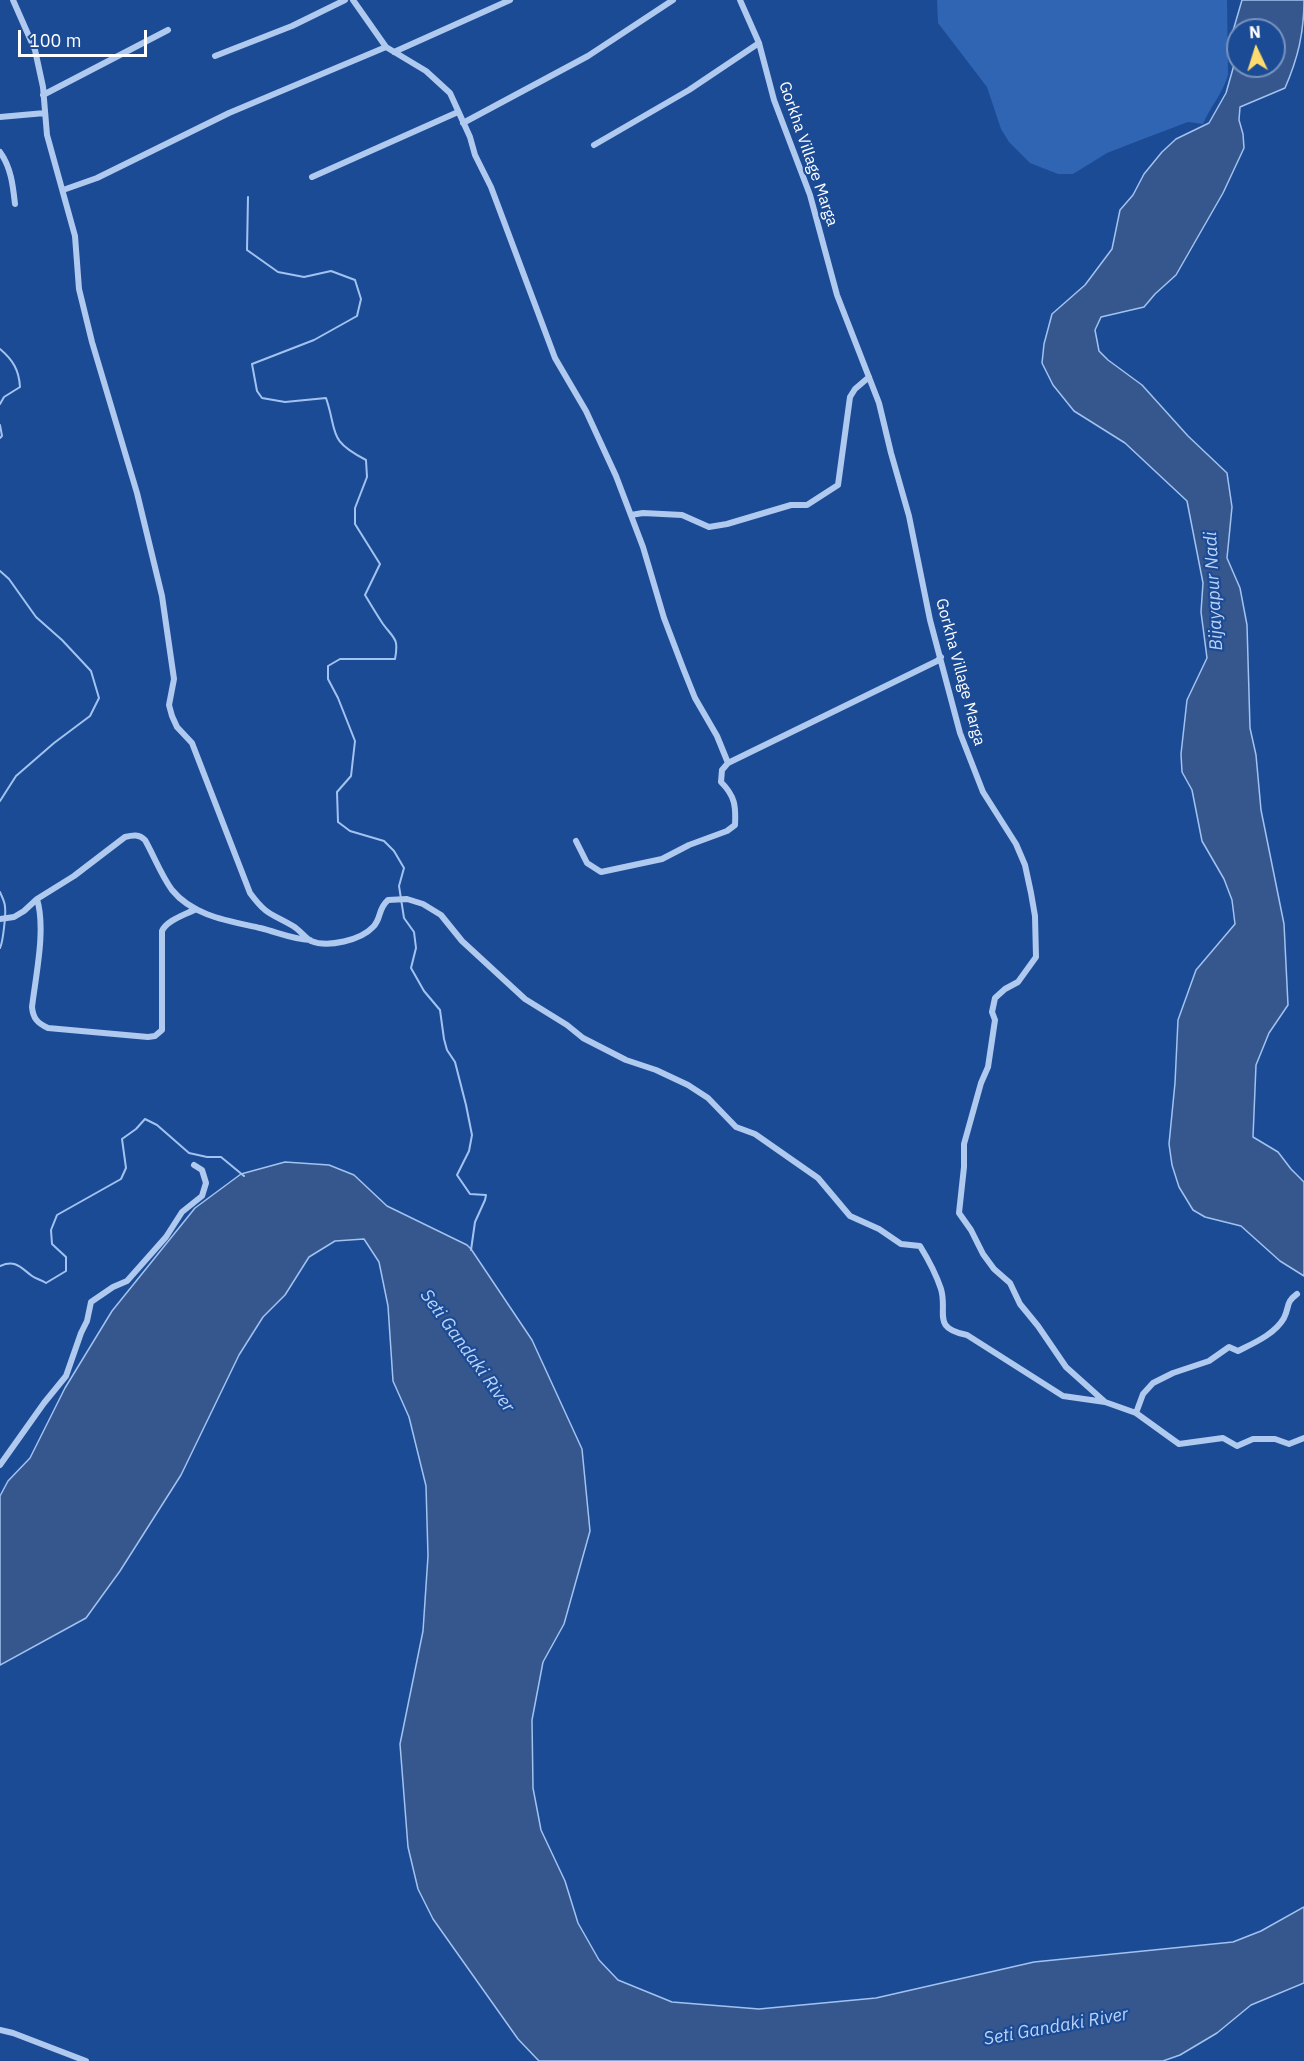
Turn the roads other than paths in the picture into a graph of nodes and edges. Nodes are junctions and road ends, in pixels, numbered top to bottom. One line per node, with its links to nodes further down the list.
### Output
1 (13, 0): 12 (street)
2 (345, 0): 11 (street)
3 (353, 0): 9 (street)
4 (510, 0): 10 (street)
5 (673, 0): 16 (street)
6 (740, 0): 8 (street, Gorkha Village Marga)
7 (168, 30): 12 (street)
8 (759, 43): 17 (street); 22 (street, Gorkha Village Marga)
9 (386, 47): 10 (street); 20 (street)
10 (394, 52): 13 (street)
11 (215, 56)
12 (44, 95): 14 (street)
13 (458, 112): 16 (street); 19 (street)
14 (45, 113): 15 (street); 20 (street)
15 (0, 117)
16 (463, 123): 23 (street)
17 (594, 145)
18 (0, 153): 21 (street)
19 (312, 177)
20 (63, 190): 30 (street)
21 (15, 204)
22 (869, 377): 23 (street); 24 (street, Gorkha Village Marga)
23 (631, 515): 25 (street)
24 (941, 657): 25 (street); 33 (street, Gorkha Village Marga)
25 (729, 763): 26 (street)
26 (576, 841)
27 (37, 899): 28 (street); 28 (street); 29 (street)
28 (196, 909): 30 (street)
29 (0, 919)
30 (310, 940): 33 (street)
31 (194, 1165): 36 (street)
32 (1297, 1294): 34 (street)
33 (1105, 1402): 34 (street, Gorkha Village Marga)
34 (1136, 1413): 35 (street, Gorkha Village Marga)
35 (1304, 1438)
36 (0, 1465)
37 (0, 2030): 38 (street)
38 (86, 2061)

